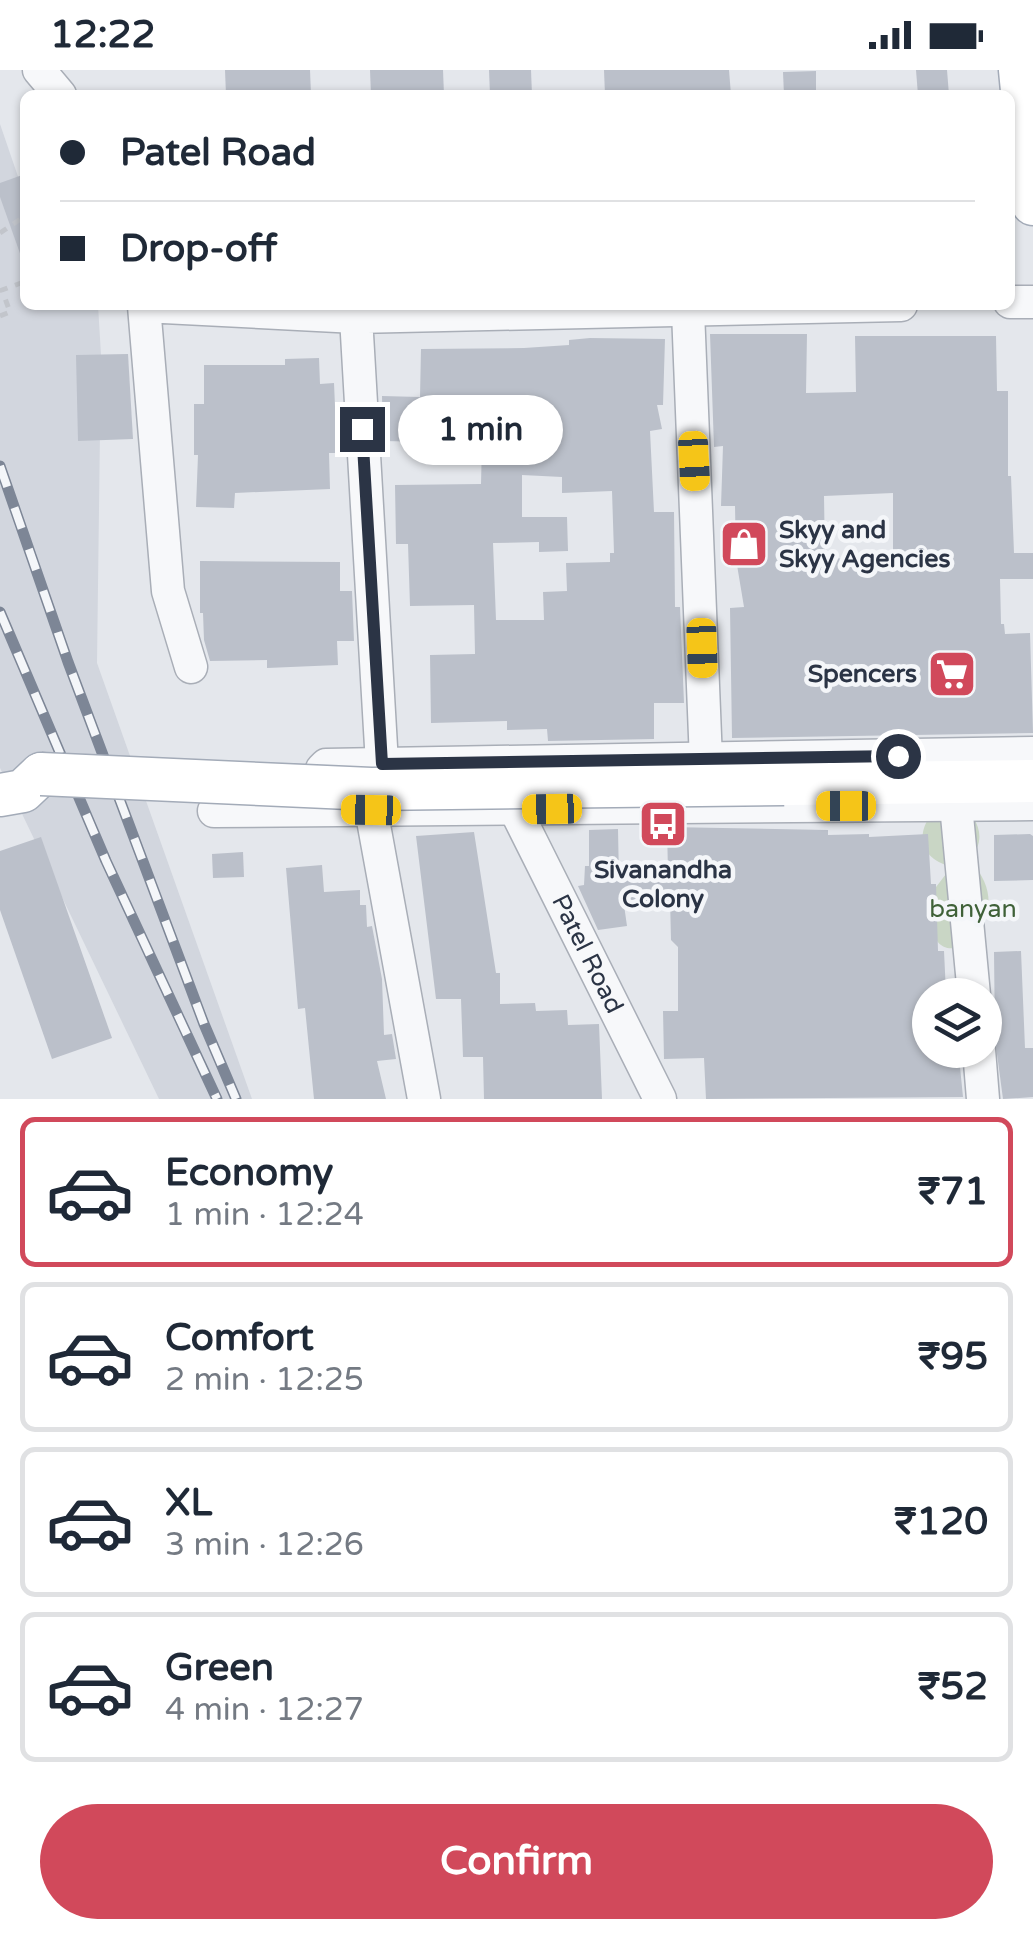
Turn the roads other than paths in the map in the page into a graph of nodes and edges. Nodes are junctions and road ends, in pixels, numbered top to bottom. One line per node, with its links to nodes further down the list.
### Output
1 (39, 70): 3 (street)
2 (1025, 78): 4 (main road)
3 (56, 90)
4 (1033, 204)
5 (144, 310): 9 (street)
6 (226, 310): 8 (street)
7 (688, 310): 8 (street); 10 (street)
8 (356, 318): 11 (street)
9 (191, 667)
10 (706, 761): 11 (street); 13 (street)
11 (382, 764): 16 (street)
12 (20, 774): 13 (main road, bridge); 14 (main road)
13 (1029, 780): 15 (street)
14 (0, 795)
15 (956, 805): 18 (street); 20 (street)
16 (322, 809): 17 (street); 19 (street)
17 (371, 810): 18 (street); 22 (street)
18 (516, 810): 23 (street, Patel Road)
19 (214, 811)
20 (972, 978)
21 (980, 1068): 24 (street)
22 (424, 1099)
23 (660, 1099)
24 (983, 1099)

